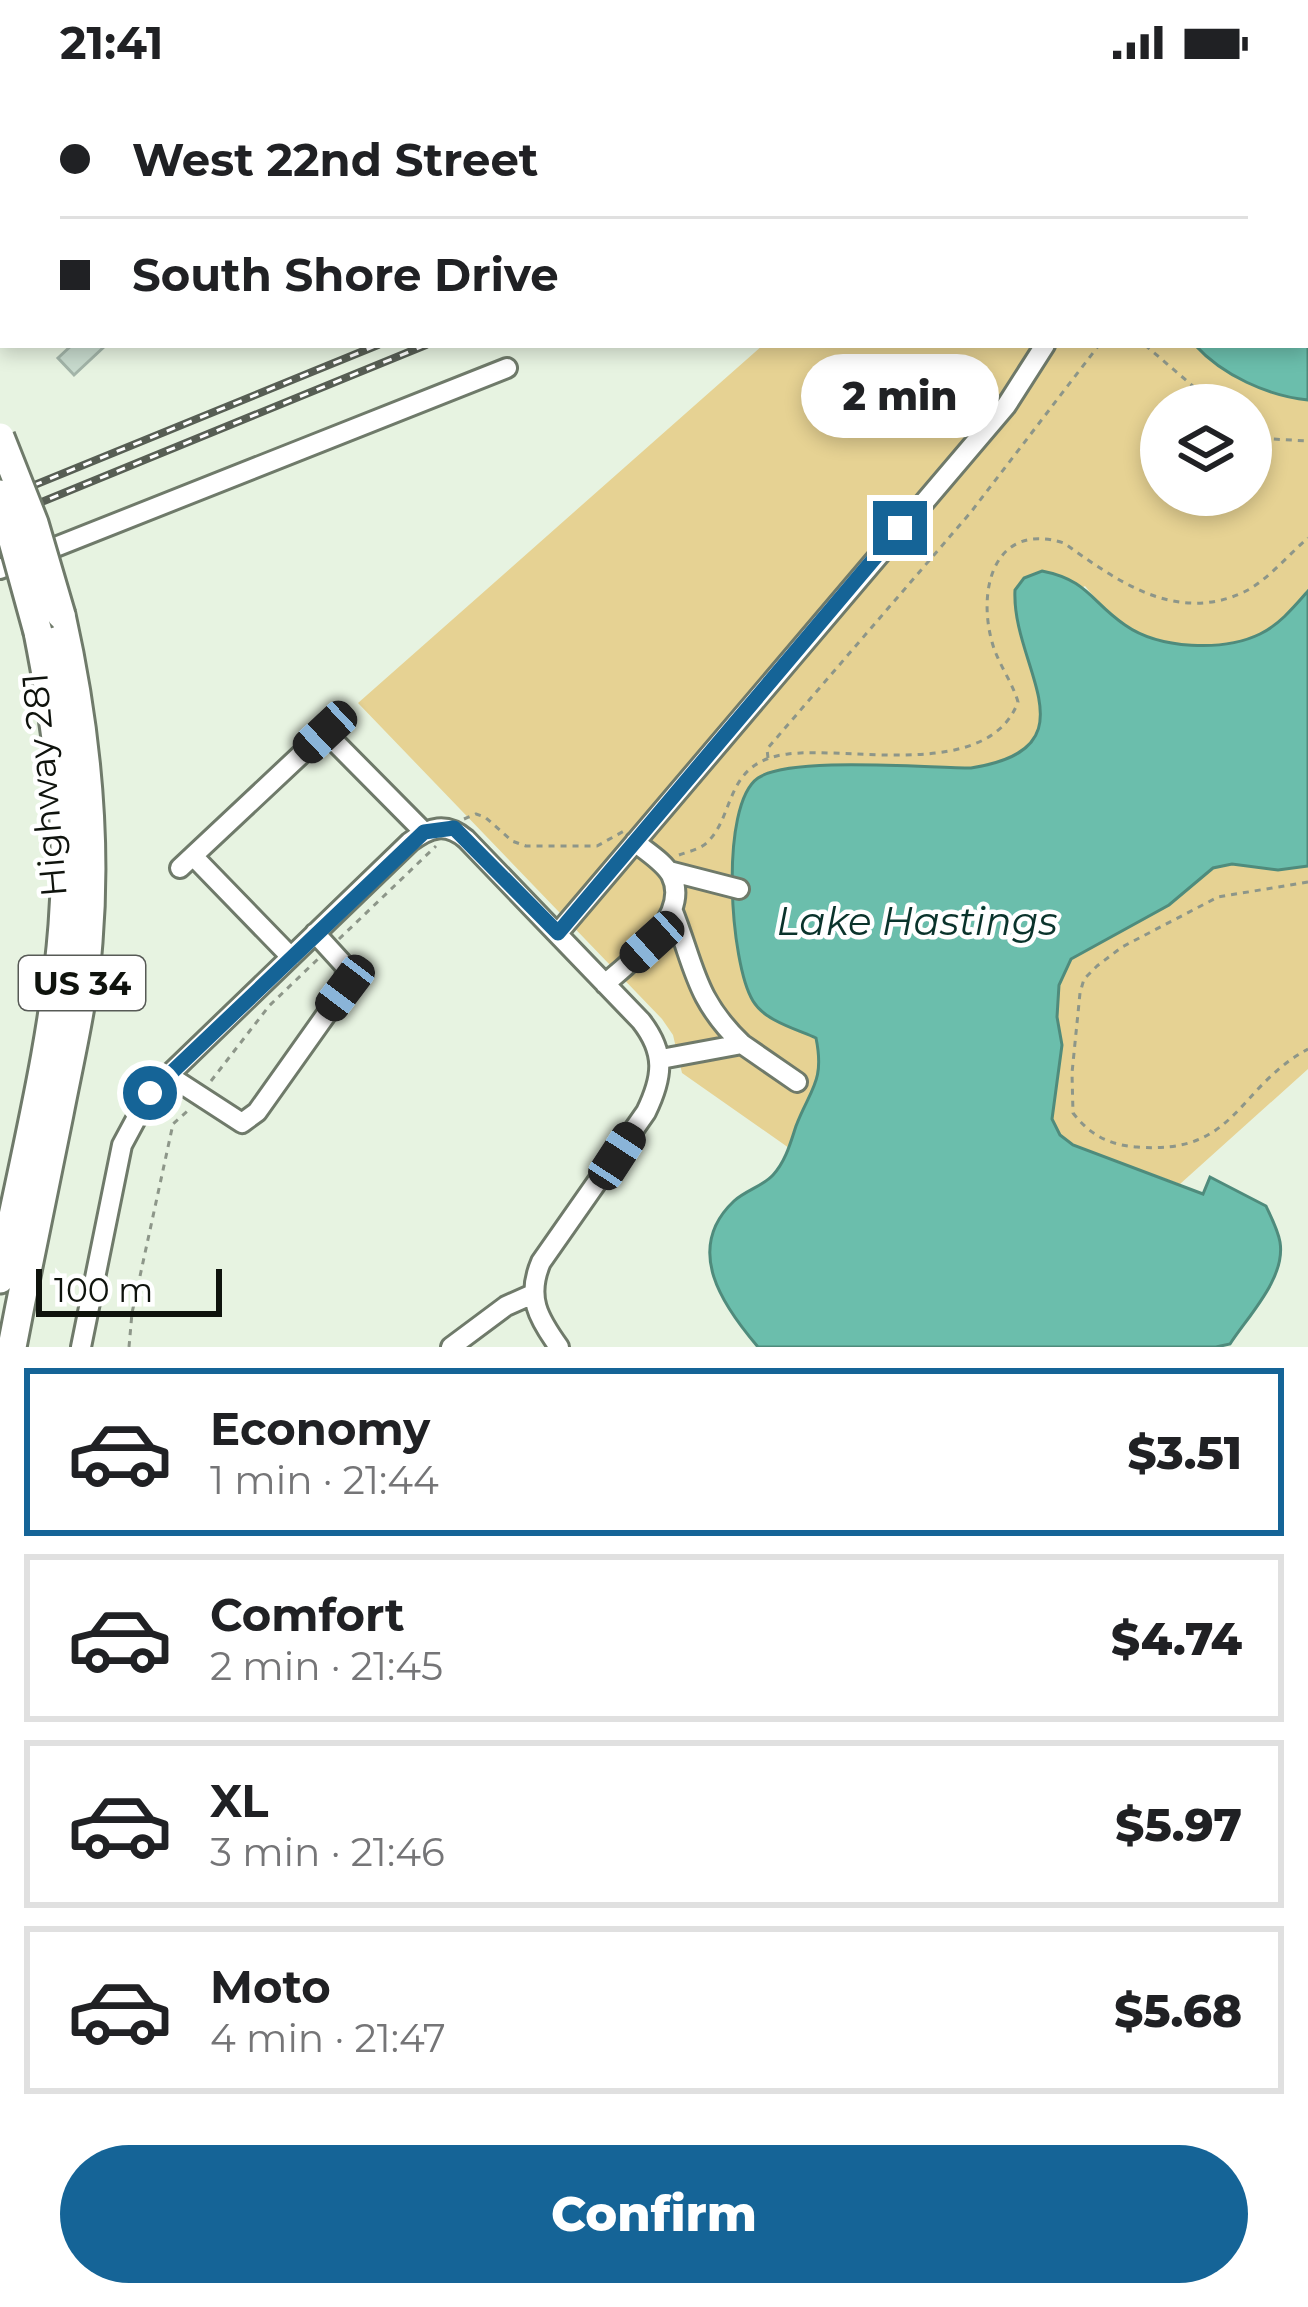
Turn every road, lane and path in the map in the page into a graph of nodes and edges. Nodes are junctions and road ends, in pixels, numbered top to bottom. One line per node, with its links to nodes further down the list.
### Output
1 (1043, 348): 15 (street)
2 (1097, 348): 13 (path)
3 (1148, 348): 5 (path)
4 (507, 368): 11 (street)
5 (1190, 384)
6 (0, 437): 12 (highway, Highway 281 / US 34, bridge)
7 (1272, 439): 8 (path)
8 (1308, 441)
9 (0, 494): 12 (highway, Highway 281 / US 34, bridge)
10 (1308, 538): 13 (path)
11 (0, 569)
12 (50, 624): 29 (highway, Highway 281 / US 34); 31 (highway, Highway 281 / US 34)
13 (768, 760): 16 (path)
14 (419, 836): 20 (street); 21 (street); 22 (street)
15 (635, 842): 16 (street); 21 (street)
16 (665, 867): 18 (street); 19 (street)
17 (1308, 882): 25 (path)
18 (739, 889)
19 (672, 909): 23 (street); 24 (street)
20 (315, 933): 22 (street); 27 (street)
21 (558, 933): 23 (street)
22 (290, 957): 27 (street)
23 (605, 984): 26 (street)
24 (742, 1044): 26 (street); 28 (street)
25 (1308, 1049)
26 (661, 1059): 30 (street)
27 (168, 1075): 32 (street)
28 (797, 1082)
29 (0, 1279)
30 (533, 1294): 33 (street); 34 (street)
31 (11, 1347)
32 (81, 1347)
33 (452, 1347)
34 (559, 1347)

